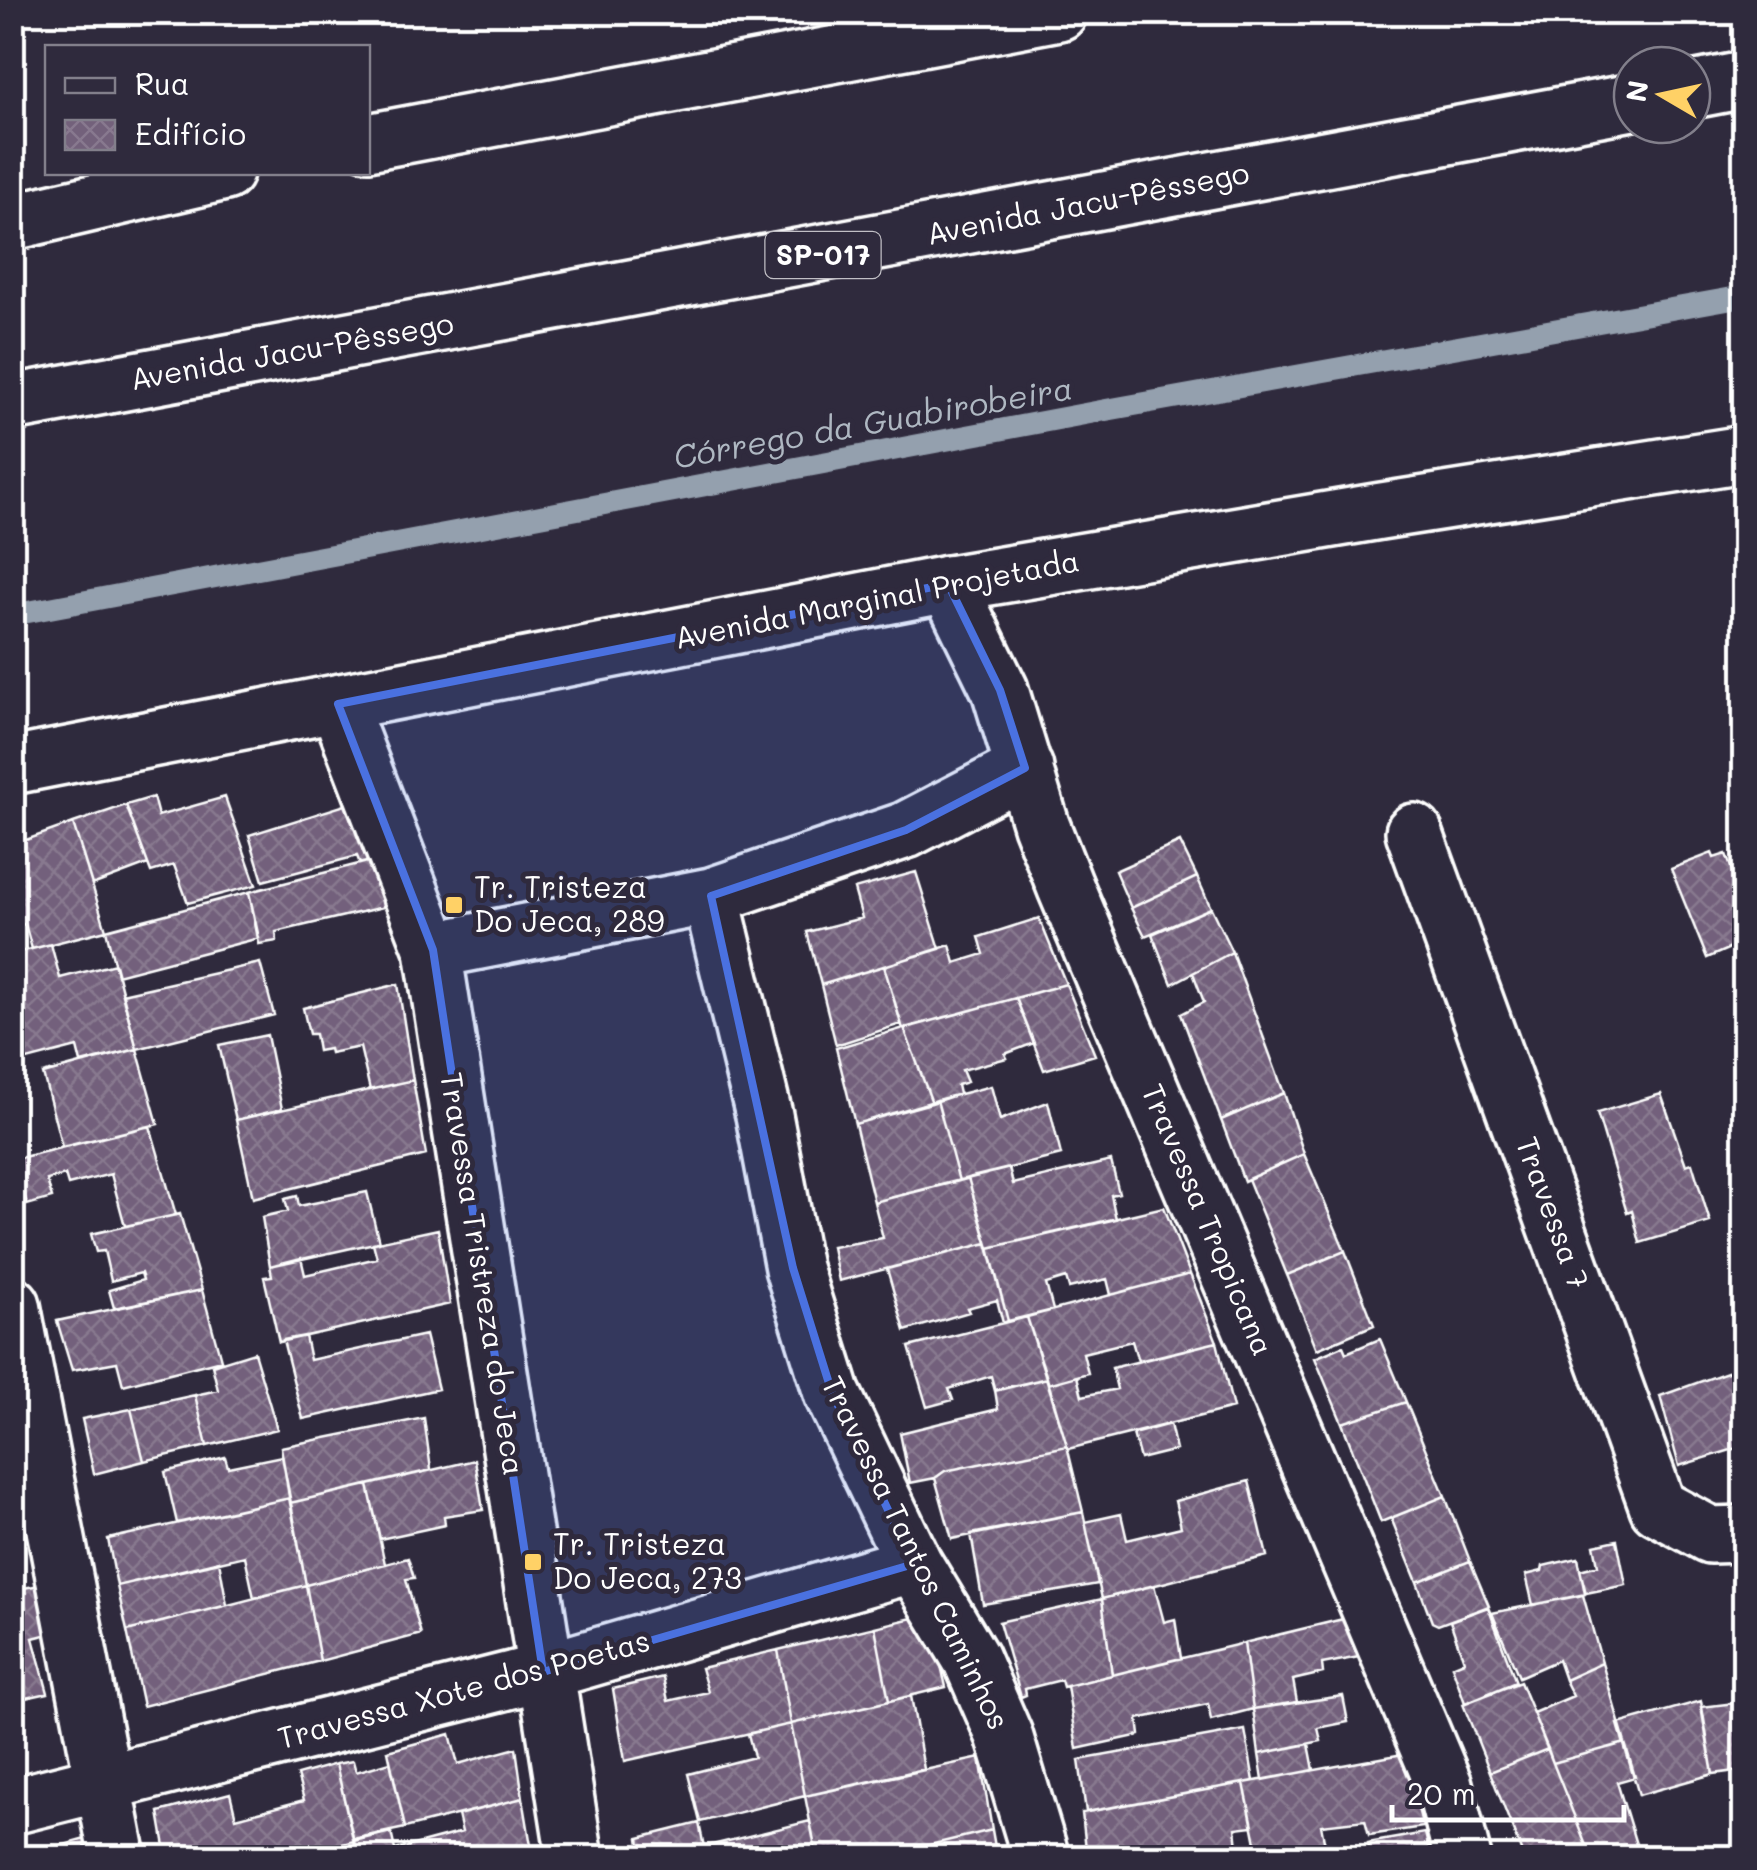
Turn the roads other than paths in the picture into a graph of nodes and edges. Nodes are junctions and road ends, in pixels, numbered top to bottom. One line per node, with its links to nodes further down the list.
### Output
1 (1059, 12): 5 (main road)
2 (1744, 80): 3 (main road)
3 (1712, 86)
4 (1612, 106): 8 (main road, Avenida Jacu-Pêssego / SP-017)
5 (370, 142)
6 (212, 175): 7 (main road)
7 (12, 222)
8 (12, 403)
9 (1744, 454): 10 (main road, Avenida Marginal Projetada)
10 (948, 584): 11 (main road, Avenida Marginal Projetada); 13 (main road, Travessa Tropicana)
11 (338, 704): 12 (main road, Avenida Marginal Projetada); 16 (main road, Travessa Tristreza do Jeca)
12 (12, 766)
13 (1026, 768): 15 (main road); 26 (main road, Travessa Tropicana)
14 (1414, 832): 18 (main road, Travessa 7)
15 (710, 896): 16 (main road); 19 (main road, Travessa Tantos Caminhos)
16 (432, 950): 20 (main road, Travessa Tristreza do Jeca)
17 (12, 1305): 21 (main road)
18 (1744, 1534)
19 (914, 1564): 20 (main road, Travessa Xote dos Poetas); 25 (main road, Travessa Tantos Caminhos)
20 (543, 1672): 21 (main road, Travessa Xote dos Poetas); 24 (main road, Travessa Tristreza do Jeca)
21 (104, 1783): 22 (main road, Travessa Xote dos Poetas); 23 (main road)
22 (12, 1806)
23 (118, 1858)
24 (575, 1858)
25 (1041, 1858)
26 (1463, 1858)

